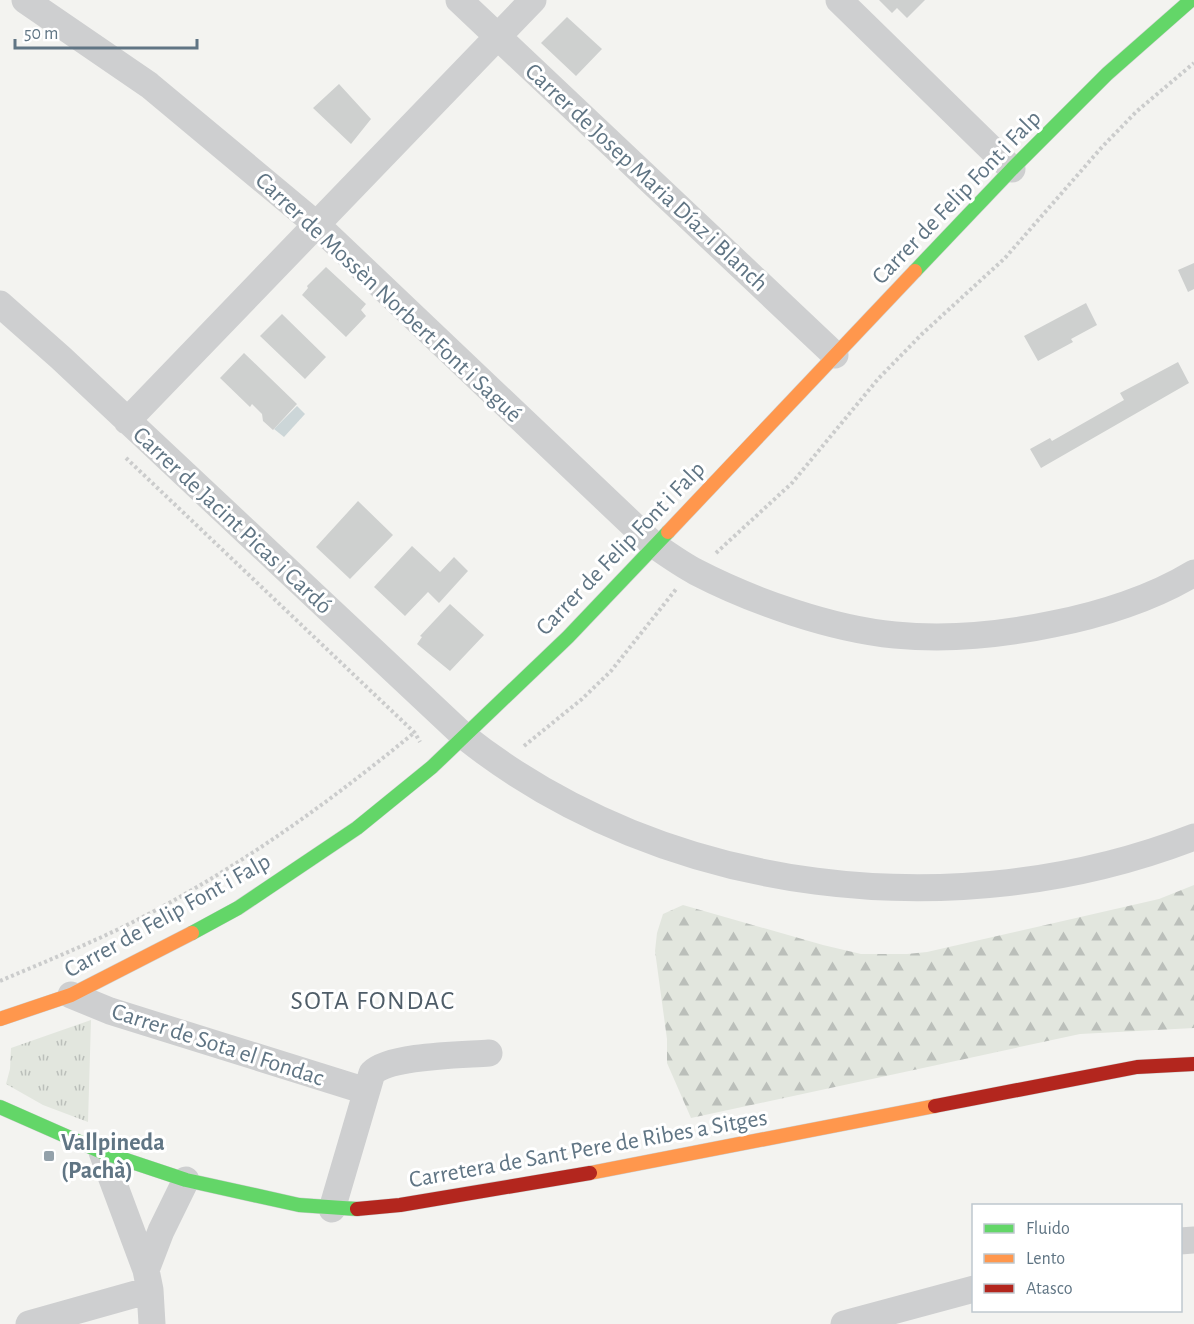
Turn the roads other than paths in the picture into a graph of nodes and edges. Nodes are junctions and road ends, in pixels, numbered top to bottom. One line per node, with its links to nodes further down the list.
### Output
1 (25, 0): 8 (street, Carrer de Mossèn Norbert Font i Sagué)
2 (459, 0): 6 (street, Carrer de Josep Maria Díaz i Blanch)
3 (533, 0): 6 (street)
4 (838, 0): 7 (street)
5 (1191, 0): 7 (street, Carrer de Felip Font i Falp)
6 (498, 36): 8 (street); 10 (street, Carrer de Josep Maria Díaz i Blanch)
7 (1012, 169): 10 (street, Carrer de Felip Font i Falp)
8 (317, 225): 11 (street); 12 (street, Carrer de Mossèn Norbert Font i Sagué)
9 (0, 303): 11 (street, Carrer de Jacint Picas i Cardó)
10 (835, 355): 12 (street, Carrer de Felip Font i Falp)
11 (127, 421): 14 (street, Carrer de Jacint Picas i Cardó)
12 (654, 545): 13 (street, Carrer de Mossèn Norbert Font i Sagué); 14 (street, Carrer de Felip Font i Falp)
13 (1194, 573)
14 (465, 737): 15 (street, Carrer de Jacint Picas i Cardó); 16 (street, Carrer de Felip Font i Falp)
15 (1194, 837)
16 (71, 995): 17 (street, Carrer de Felip Font i Falp); 20 (street, Carrer de Sota el Fondac)
17 (0, 1019)
18 (489, 1053): 20 (street)
19 (1194, 1064): 24 (street, Carretera de Sant Pere de Ribes a Sitges)
20 (366, 1091): 24 (street)
21 (0, 1107): 22 (street, Carretera de Sant Pere de Ribes a Sitges)
22 (102, 1152): 23 (street, Carretera de Sant Pere de Ribes a Sitges); 25 (street)
23 (186, 1179): 24 (street, Carretera de Sant Pere de Ribes a Sitges); 25 (street)
24 (332, 1209)
25 (148, 1280): 27 (street); 28 (street)
26 (972, 1290): 29 (street)
27 (29, 1324)
28 (152, 1324)
29 (844, 1324)

